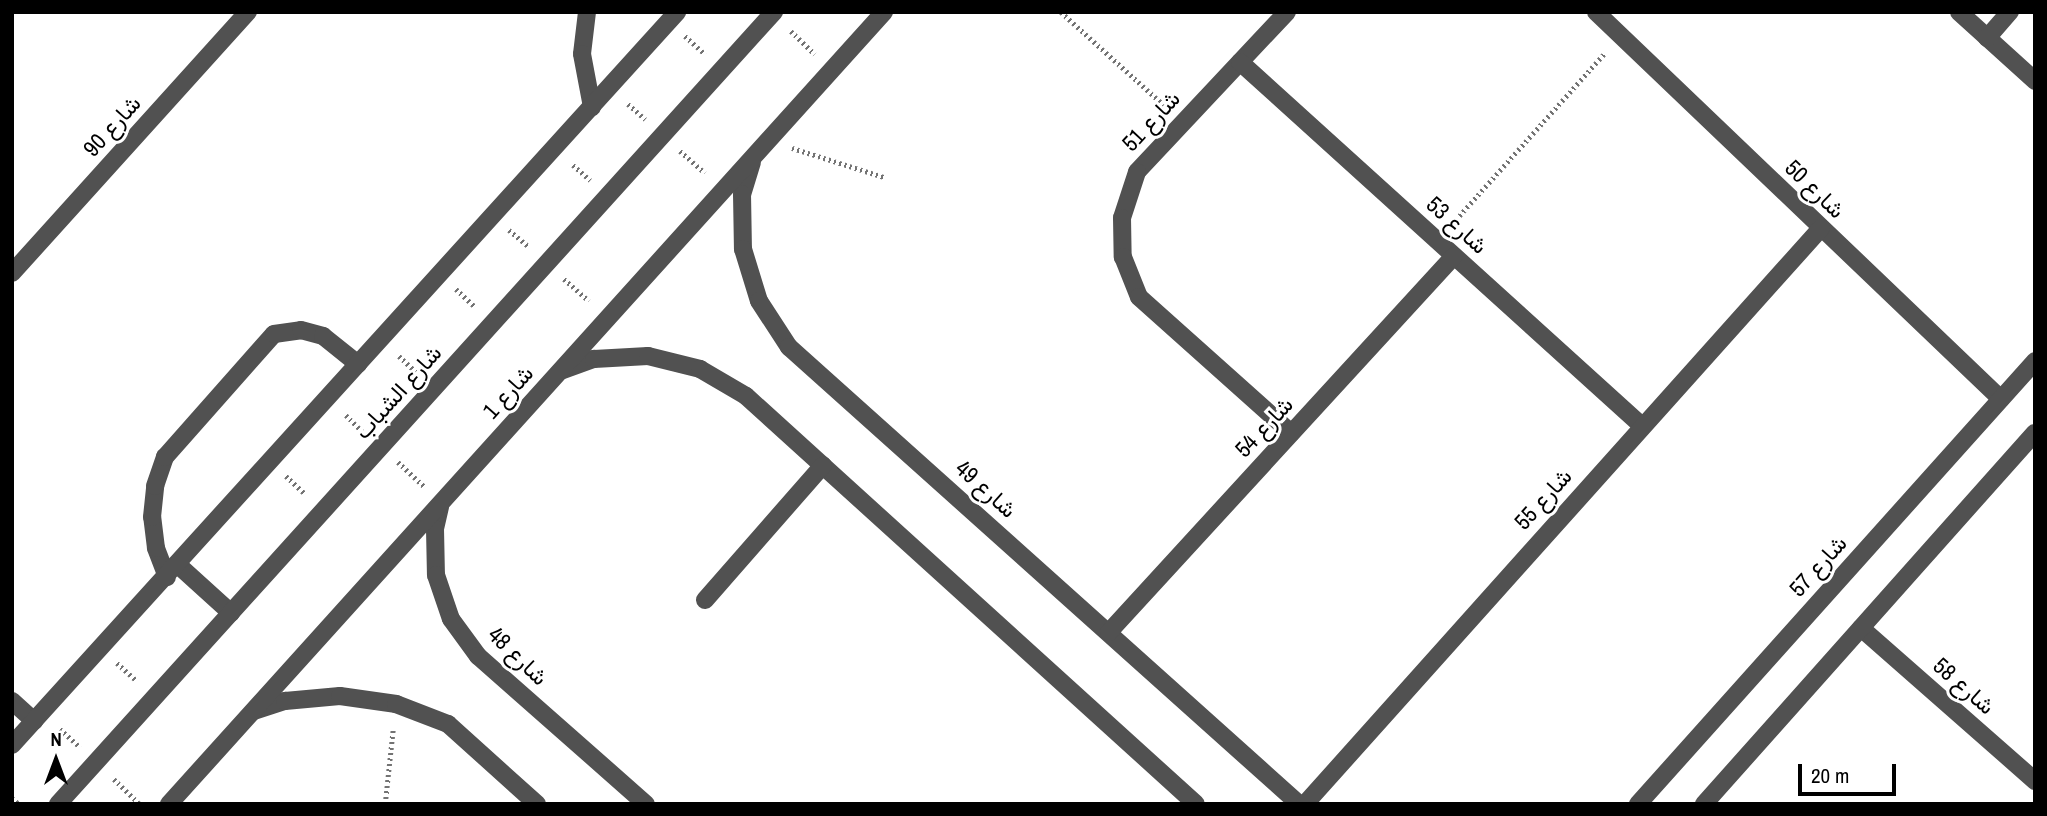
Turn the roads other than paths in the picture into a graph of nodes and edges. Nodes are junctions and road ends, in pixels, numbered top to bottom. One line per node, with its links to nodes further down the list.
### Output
1 (248, 12): 17 (street, شارع 90)
2 (587, 12): 13 (street)
3 (884, 12): 14 (street, شارع 1)
4 (1287, 12): 11 (street, شارع 51)
5 (1596, 12): 15 (street, شارع 50)
6 (1959, 12): 10 (street)
7 (2010, 12): 10 (street)
8 (773, 13): 29 (street, شارع الشباب)
9 (673, 17): 13 (street)
10 (1987, 38): 12 (street)
11 (1240, 62): 16 (street, شارع 53); 23 (street, شارع 51)
12 (2035, 81)
13 (592, 107): 19 (street)
14 (753, 158): 20 (street, شارع 1); 31 (street, شارع 49)
15 (1821, 228): 21 (street, شارع 50); 22 (street, شارع 55)
16 (1454, 256): 22 (street, شارع 53); 23 (street, شارع 54)
17 (12, 273)
18 (2035, 361): 21 (street, شارع 57)
19 (358, 364): 27 (street); 27 (street)
20 (560, 371): 25 (street); 26 (street, شارع 1)
21 (2001, 399): 44 (street, شارع 57)
22 (1641, 425): 43 (street, شارع 55)
23 (1291, 433): 31 (street, شارع 54)
24 (2035, 433): 30 (street)
25 (823, 465): 28 (street); 41 (street)
26 (442, 502): 33 (street, شارع 1); 40 (street, شارع 48)
27 (172, 570): 29 (street); 34 (street)
28 (705, 600)
29 (231, 613): 37 (street, شارع الشباب)
30 (1861, 628): 36 (street, شارع 58); 45 (street)
31 (1109, 632): 42 (street, شارع 49)
32 (12, 701): 34 (street)
33 (251, 713): 38 (street, شارع 1); 39 (street)
34 (34, 721): 35 (street)
35 (12, 745)
36 (2035, 781)
37 (58, 804)
38 (169, 804)
39 (537, 804)
40 (646, 804)
41 (1196, 804)
42 (1299, 804)
43 (1305, 804)
44 (1637, 804)
45 (1704, 804)

